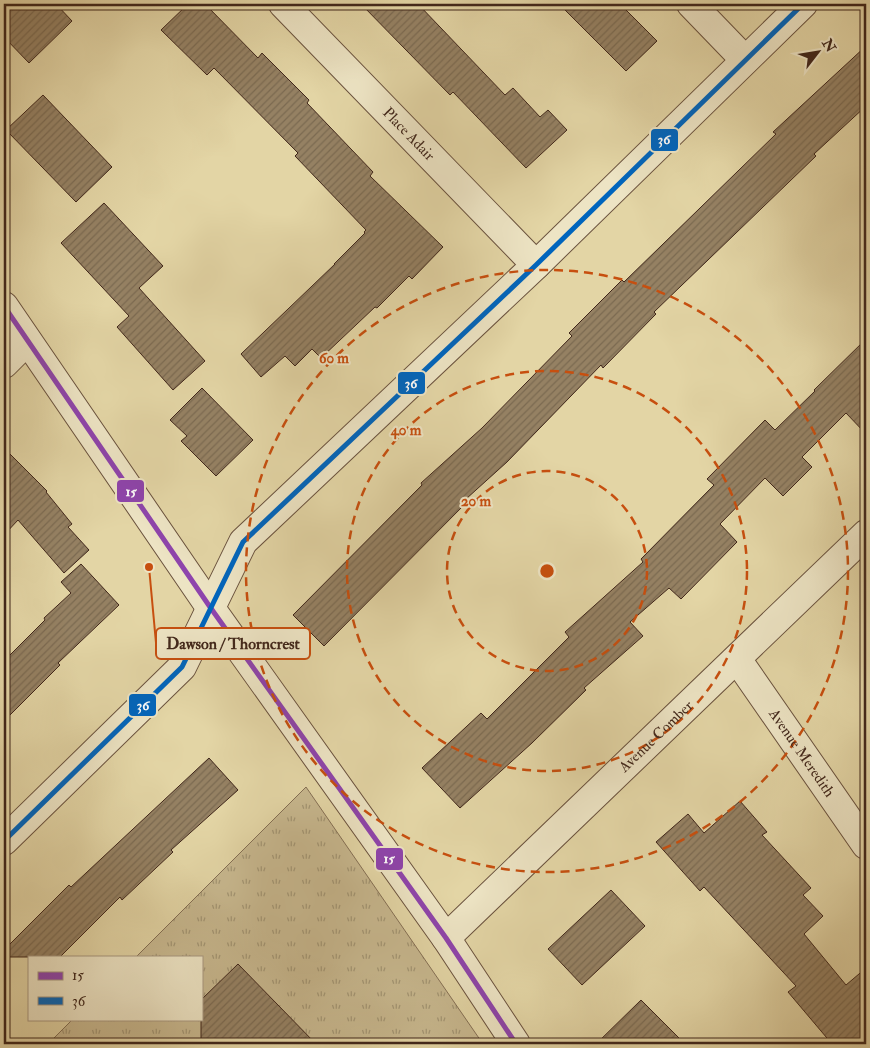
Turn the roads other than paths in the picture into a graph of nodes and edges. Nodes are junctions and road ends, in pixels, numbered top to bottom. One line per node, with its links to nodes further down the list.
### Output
1 (283, 4): 5 (street, Place Adair)
2 (691, 4): 4 (street)
3 (803, 4): 4 (street)
4 (745, 60): 5 (street)
5 (536, 265): 10 (street)
6 (4, 306): 7 (street)
7 (27, 341): 8 (street); 10 (street)
8 (4, 364)
9 (866, 534): 11 (street, Avenue Comber)
10 (210, 607): 12 (street); 14 (street)
11 (737, 659): 13 (street, Avenue Meredith); 14 (street, Avenue Comber)
12 (4, 841)
13 (866, 846)
14 (446, 938): 15 (street)
15 (516, 1044)

